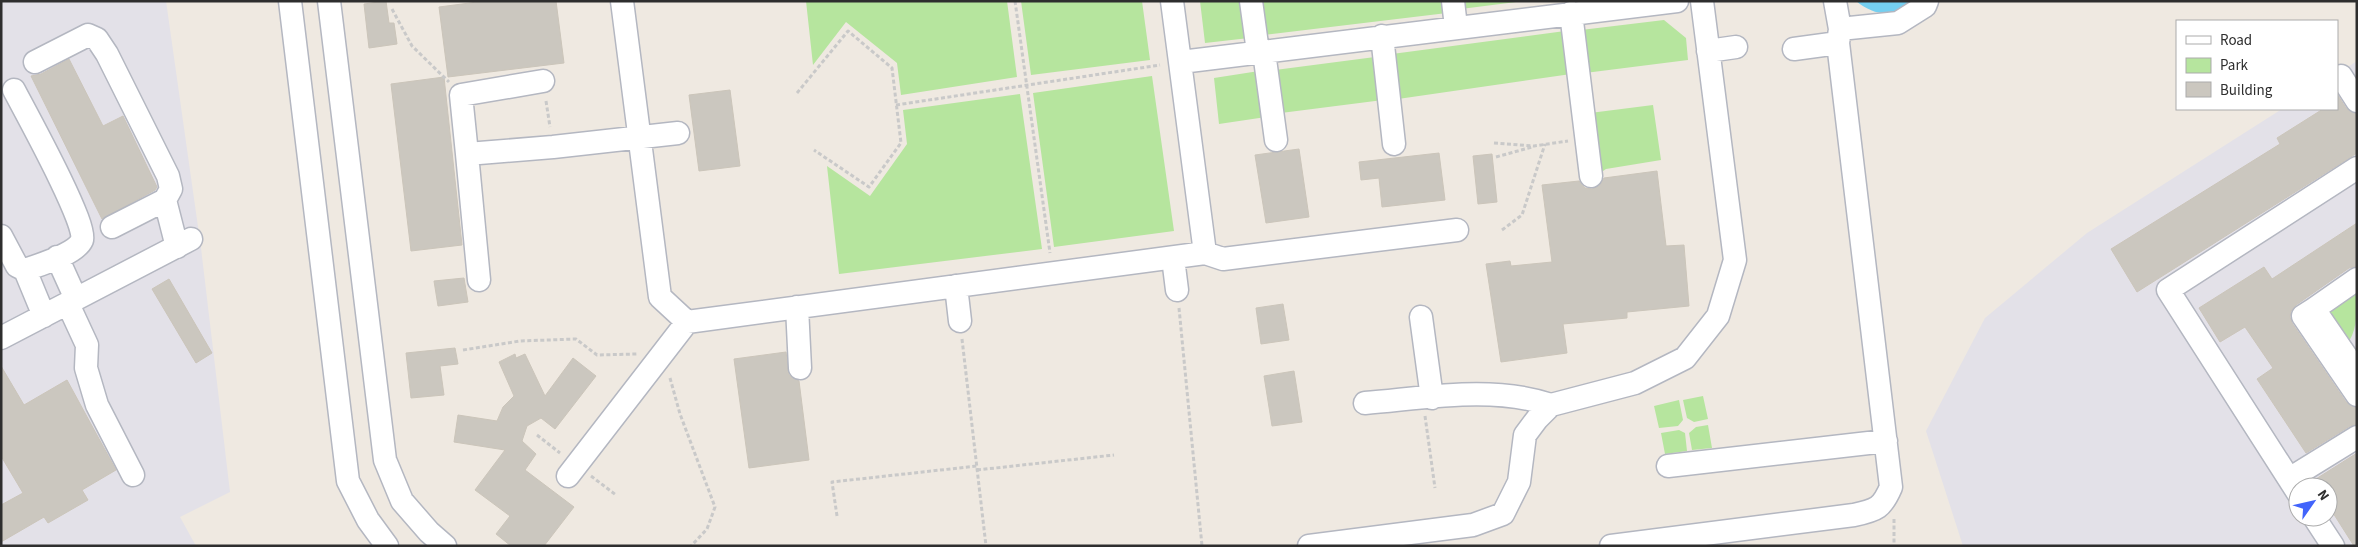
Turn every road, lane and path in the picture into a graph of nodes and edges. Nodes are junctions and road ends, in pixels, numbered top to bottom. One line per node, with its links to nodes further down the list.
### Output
1 (290, 1): 87 (street)
2 (329, 1): 88 (street)
3 (622, 1): 32 (street)
4 (1015, 1): 25 (path)
5 (1172, 1): 22 (street)
6 (1251, 1): 20 (street)
7 (1453, 1): 14 (street)
8 (1676, 1): 13 (street)
9 (1702, 1): 19 (street)
10 (1835, 1): 16 (street)
11 (1927, 1): 16 (street)
12 (392, 9): 28 (path)
13 (1579, 9): 14 (street); 33 (street)
14 (1456, 28): 15 (street)
15 (1382, 36): 20 (street); 36 (street)
16 (1839, 36): 18 (street); 76 (street)
17 (1736, 47): 19 (street)
18 (1794, 49)
19 (1708, 51): 74 (street)
20 (1261, 52): 22 (street); 34 (street)
21 (35, 62): 45 (street)
22 (1181, 62): 25 (path); 50 (street)
23 (2342, 76): 29 (street)
24 (543, 81): 28 (street); 39 (path)
25 (1026, 85): 30 (path); 54 (path)
26 (14, 90): 51 (street)
27 (797, 93): 30 (path)
28 (461, 95): 41 (street)
29 (2357, 101)
30 (896, 104): 40 (path)
31 (678, 133): 32 (street)
32 (640, 137): 39 (street); 65 (street)
33 (1586, 138): 37 (path); 44 (street)
34 (1276, 140)
35 (1494, 143): 38 (path)
36 (1394, 144)
37 (1545, 144): 38 (path); 48 (path)
38 (1534, 146): 42 (path)
39 (553, 147): 41 (street)
40 (814, 150)
41 (467, 154): 56 (street)
42 (1496, 157)
43 (2357, 168): 82 (street)
44 (1590, 176)
45 (165, 200): 46 (street); 59 (street)
46 (112, 227)
47 (1457, 230): 50 (street)
48 (1502, 230)
49 (1, 236): 53 (street)
50 (1205, 253): 52 (street)
51 (57, 257): 53 (street); 59 (street)
52 (1172, 258): 54 (street); 58 (street)
53 (24, 270): 62 (street)
54 (1053, 273): 57 (street)
55 (2357, 279): 61 (street)
56 (479, 280)
57 (956, 286): 60 (street); 64 (street)
58 (1177, 290): 91 (path)
59 (72, 302): 62 (street); 80 (street)
60 (797, 307): 65 (street); 69 (street)
61 (2314, 309): 70 (street); 71 (street)
62 (44, 316): 66 (street)
63 (1421, 317): 72 (street)
64 (960, 321): 79 (path)
65 (687, 322): 68 (street)
66 (1, 338)
67 (463, 350): 68 (path)
68 (663, 353): 81 (street); 89 (path)
69 (800, 368)
70 (2357, 372)
71 (2357, 395)
72 (1428, 398): 73 (street); 74 (street); 84 (path)
73 (1366, 403)
74 (1551, 405): 92 (street)
75 (2357, 437): 83 (street)
76 (1886, 440): 78 (street); 93 (street)
77 (1114, 455): 79 (path)
78 (1668, 466)
79 (977, 468): 85 (path); 90 (path)
80 (133, 475)
81 (568, 476)
82 (2288, 477)
83 (2306, 477)
84 (1435, 488)
85 (837, 516)
86 (2321, 527): 94 (street)
87 (387, 546)
88 (446, 546)
89 (691, 546)
90 (986, 546)
91 (1202, 546)
92 (1309, 546)
93 (1610, 546)
94 (2333, 546)

